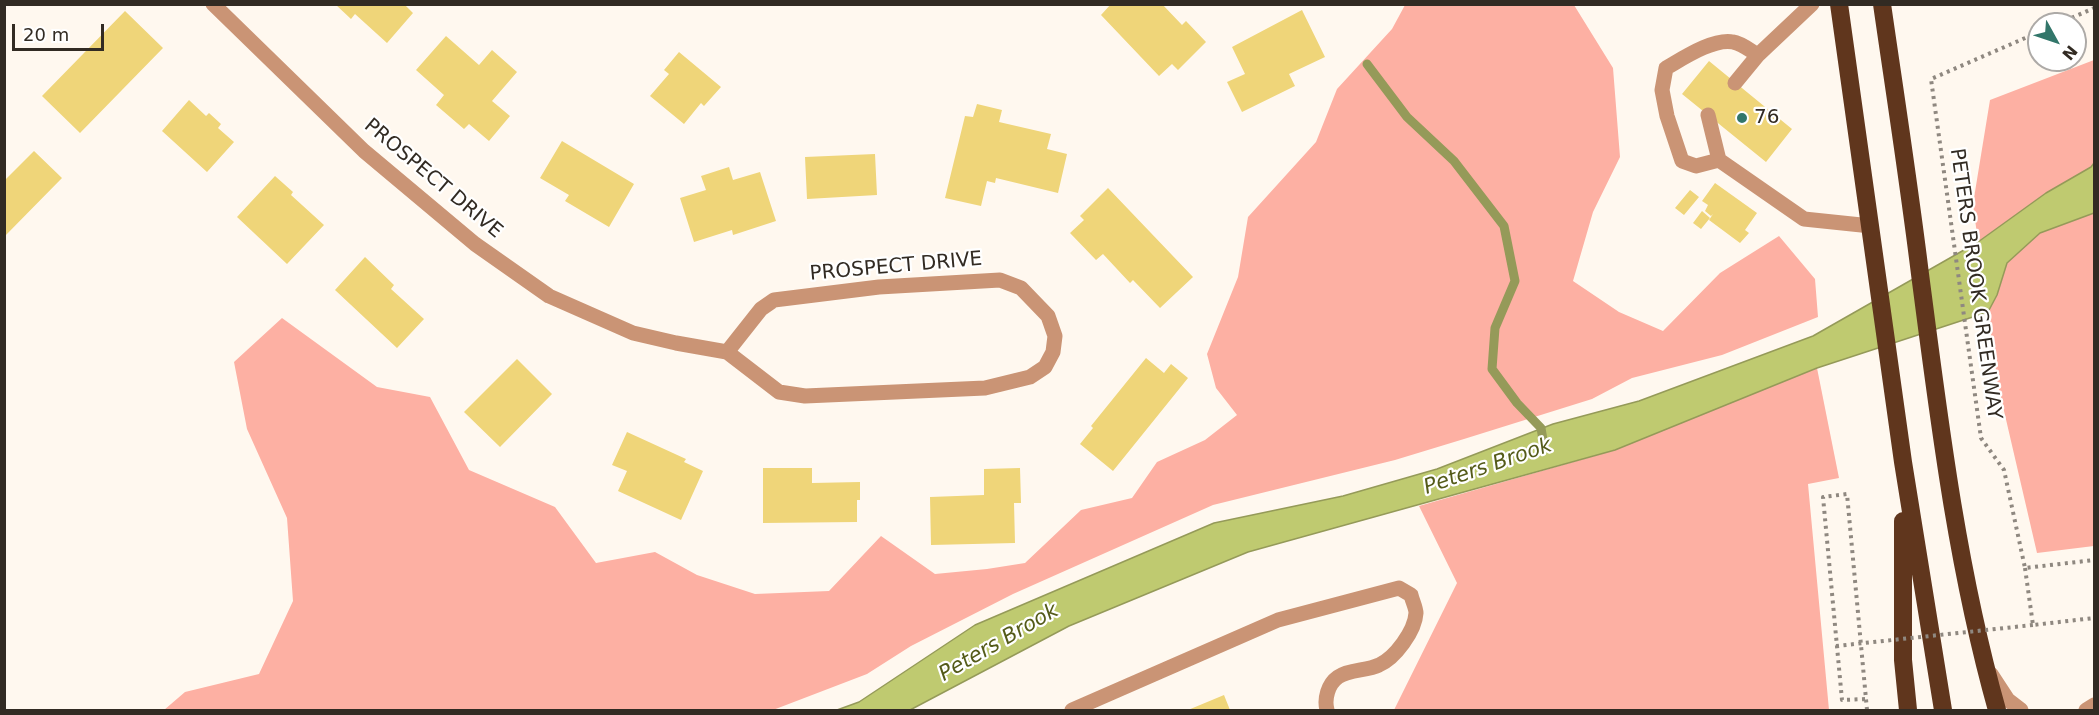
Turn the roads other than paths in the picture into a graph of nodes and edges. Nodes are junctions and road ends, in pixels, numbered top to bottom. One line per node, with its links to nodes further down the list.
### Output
1 (213, 4): 10 (street, PROSPECT DRIVE)
2 (1812, 4): 5 (street)
3 (1839, 4): 9 (highway)
4 (1882, 4): 12 (highway)
5 (1758, 56): 6 (street); 8 (street)
6 (1735, 83)
7 (1708, 115): 8 (street)
8 (1719, 160): 9 (street)
9 (1871, 226): 11 (highway)
10 (727, 352): 10 (street, PROSPECT DRIVE)
11 (1903, 462): 16 (highway); 17 (highway)
12 (1984, 664): 18 (highway); 19 (street)
13 (2094, 705): 20 (street)
14 (1072, 711): 15 (street)
15 (1327, 711)
16 (1908, 711)
17 (1943, 711)
18 (1996, 711)
19 (2021, 711)
20 (2086, 711)

